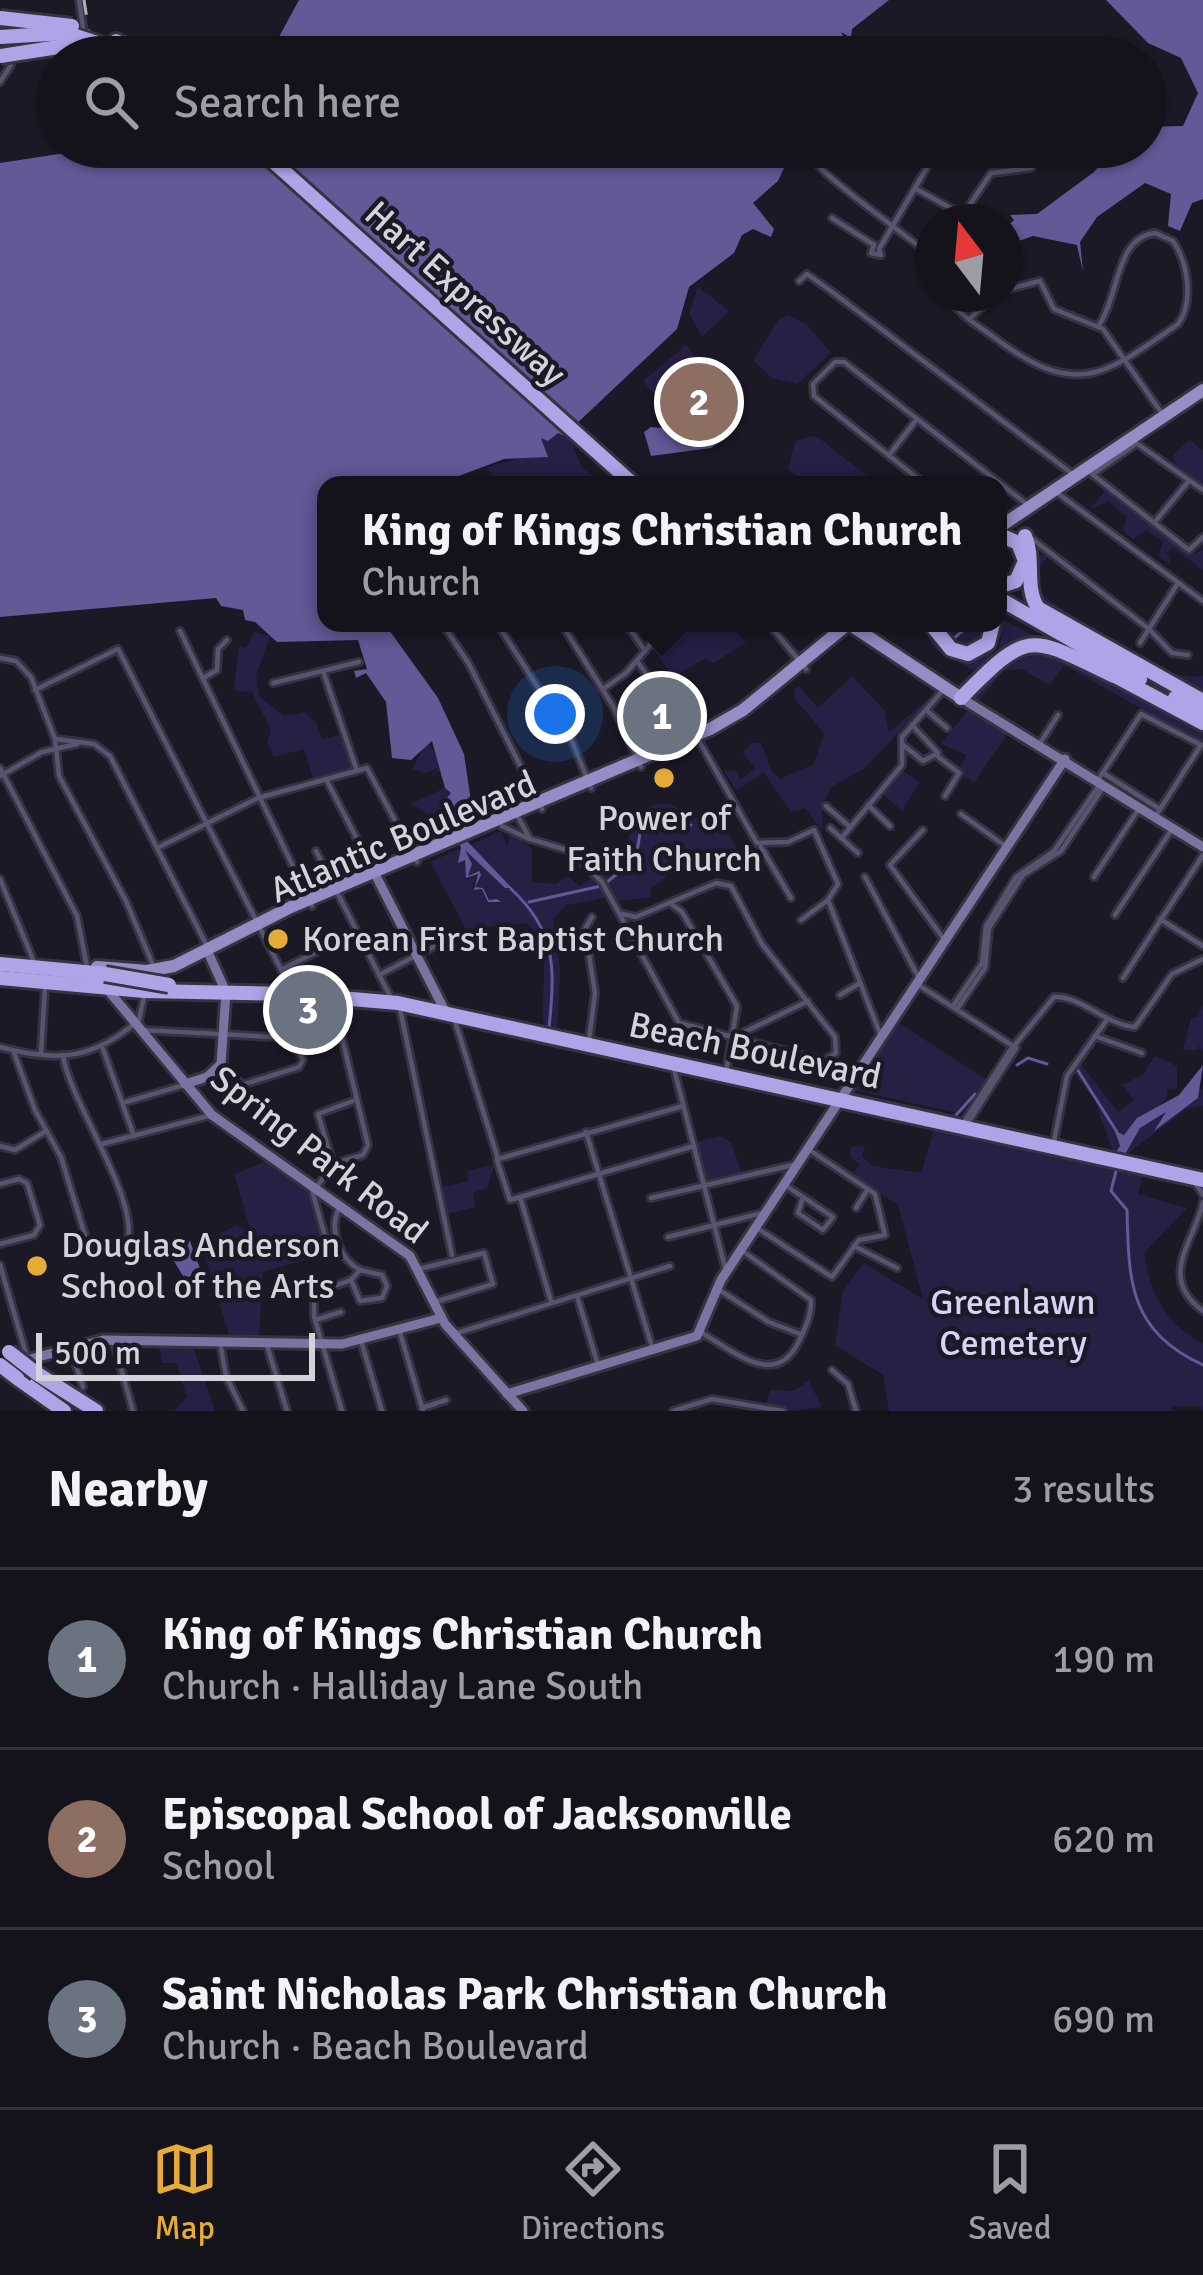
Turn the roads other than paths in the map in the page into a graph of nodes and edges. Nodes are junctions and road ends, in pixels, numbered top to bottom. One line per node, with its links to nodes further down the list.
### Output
1 (1, 0): 11 (street)
2 (79, 0): 6 (street)
3 (0, 18): 8 (highway, bridge)
4 (0, 34): 5 (highway, bridge); 7 (highway, bridge)
5 (76, 36)
6 (85, 36)
7 (93, 36)
8 (101, 36)
9 (36, 51): 10 (highway, bridge)
10 (0, 56)
11 (0, 82)
12 (276, 168): 35 (highway, Hart Expressway)
13 (277, 168): 36 (highway, Hart Expressway)
14 (818, 168): 19 (street)
15 (929, 168): 17 (street)
16 (1031, 168): 17 (street)
17 (918, 190): 19 (street)
18 (832, 218): 19 (street)
19 (895, 227): 20 (street)
20 (915, 243)
21 (799, 281): 33 (street)
22 (1023, 285): 26 (street)
23 (963, 312): 25 (street)
24 (977, 312): 25 (street)
25 (969, 319): 27 (street)
26 (1099, 325): 27 (street); 27 (street)
27 (1126, 361): 29 (street)
28 (1202, 390): 29 (main road)
29 (1162, 414): 31 (main road); 33 (main road)
30 (917, 419): 32 (street); 32 (street); 38 (street)
31 (1134, 442): 34 (main road); 39 (street)
32 (889, 455): 37 (street)
33 (1070, 472): 43 (main road)
34 (1090, 472): 42 (main road); 46 (street)
35 (615, 476)
36 (624, 476)
37 (915, 476)
38 (990, 476)
39 (1187, 482): 41 (street); 46 (street)
40 (1007, 489): 43 (street)
41 (1203, 490)
42 (1056, 492): 45 (main road); 53 (street)
43 (1024, 502): 44 (main road)
44 (1007, 516)
45 (1007, 518)
46 (1154, 523): 50 (street)
47 (1007, 526): 49 (highway)
48 (1007, 530): 54 (highway)
49 (1028, 537): 51 (street); 52 (highway)
50 (1203, 537)
51 (1049, 553): 52 (highway); 58 (street)
52 (1031, 562): 87 (highway)
53 (1178, 583): 55 (street); 58 (street)
54 (1007, 584)
55 (1203, 601)
56 (1007, 603): 87 (highway)
57 (1007, 614): 81 (highway)
58 (1149, 629): 72 (street); 74 (street)
59 (180, 631): 80 (street)
60 (448, 632): 110 (street)
61 (503, 632): 107 (street)
62 (567, 632): 83 (street)
63 (632, 632): 73 (street)
64 (662, 632): 73 (street)
65 (775, 632): 78 (street)
66 (843, 632): 78 (main road, Atlantic Boulevard)
67 (864, 632): 85 (main road)
68 (937, 632): 69 (highway)
69 (991, 632)
70 (996, 632): 85 (highway)
71 (227, 640): 80 (street)
72 (1140, 643)
73 (646, 651): 76 (street)
74 (1188, 655)
75 (0, 658): 84 (street)
76 (637, 661): 83 (street); 86 (street)
77 (359, 662): 79 (street)
78 (803, 666): 94 (main road, Atlantic Boulevard)
79 (323, 671): 82 (street); 103 (street)
80 (203, 678): 109 (street)
81 (1120, 679): 85 (highway); 87 (highway)
82 (273, 683)
83 (603, 689): 102 (street)
84 (35, 690): 93 (street); 117 (street)
85 (954, 694): 88 (street); 96 (street)
86 (662, 696)
87 (1199, 707): 90 (highway)
88 (926, 710): 91 (street); 92 (street)
89 (1058, 715): 96 (street)
90 (1203, 723)
91 (912, 725): 97 (street); 100 (street)
92 (947, 728)
93 (55, 739): 95 (street); 99 (street)
94 (698, 739): 102 (main road, Atlantic Boulevard); 127 (street)
95 (80, 742): 99 (street); 129 (street)
96 (1040, 743): 101 (street)
97 (902, 744): 100 (street); 112 (street)
98 (1202, 745): 106 (street); 114 (street)
99 (57, 750): 104 (street); 163 (street)
100 (936, 755): 108 (street)
101 (1066, 759): 106 (street); 130 (street)
102 (640, 763): 107 (main road, Atlantic Boulevard)
103 (357, 770): 105 (street); 133 (street)
104 (1, 772): 161 (street)
105 (326, 778): 109 (street); 134 (street)
106 (1102, 780): 113 (street); 114 (street); 178 (street)
107 (590, 784): 110 (main road, Atlantic Boulevard)
108 (945, 796)
109 (257, 798): 117 (street); 142 (street)
110 (540, 806): 116 (main road, Atlantic Boulevard)
111 (826, 806): 121 (street)
112 (868, 806): 119 (street); 121 (street)
113 (1140, 807): 114 (street); 136 (street)
114 (1158, 813): 120 (street)
115 (962, 814): 130 (street)
116 (517, 815): 118 (main road, Atlantic Boulevard); 125 (main road, Atlantic Boulevard); 126 (street)
117 (206, 824): 129 (street); 151 (street)
118 (502, 826): 125 (main road, Atlantic Boulevard); 126 (street)
119 (890, 826)
120 (1173, 827): 128 (street); 146 (street)
121 (851, 828): 124 (street)
122 (830, 829): 124 (street)
123 (923, 830): 154 (street)
124 (844, 835): 132 (street)
125 (461, 839): 133 (main road, Atlantic Boulevard)
126 (530, 839): 145 (street)
127 (760, 844): 140 (street); 141 (street)
128 (1201, 844): 149 (street)
129 (157, 848): 157 (street)
130 (1008, 848): 154 (street)
131 (316, 851): 138 (street)
132 (858, 853)
133 (415, 859): 134 (main road, Atlantic Boulevard)
134 (376, 875): 138 (main road, Atlantic Boulevard); 158 (street)
135 (865, 877): 168 (street)
136 (1094, 877)
137 (0, 879): 162 (street)
138 (337, 892): 142 (main road, Atlantic Boulevard); 165 (street)
139 (683, 897): 143 (street); 144 (street); 176 (street)
140 (791, 898)
141 (829, 900): 150 (street); 169 (street)
142 (311, 903): 151 (main road, Atlantic Boulevard)
143 (670, 903): 144 (street); 148 (street)
144 (682, 912): 185 (street)
145 (622, 914): 148 (street); 152 (street)
146 (1115, 915)
147 (592, 917): 186 (street)
148 (636, 917): 152 (street)
149 (1160, 919): 156 (street); 167 (street)
150 (800, 920)
151 (259, 927): 157 (main road, Atlantic Boulevard); 164 (street)
152 (630, 929): 185 (street)
153 (452, 937): 158 (street)
154 (946, 942): 168 (street)
155 (328, 946): 164 (street)
156 (1203, 946)
157 (208, 953): 163 (main road, Atlantic Boulevard); 170 (main road, Atlantic Boulevard); 171 (street)
158 (417, 955): 165 (street); 179 (street)
159 (1203, 959): 180 (street)
160 (0, 963): 162 (highway, Beach Boulevard)
161 (87, 967): 162 (main road, Atlantic Boulevard); 163 (main road, Atlantic Boulevard)
162 (40, 970): 166 (highway); 170 (highway, Beach Boulevard); 192 (street)
163 (155, 970)
164 (281, 970): 173 (street)
165 (379, 975): 177 (street)
166 (0, 978)
167 (1123, 978)
168 (919, 982): 178 (street); 183 (street)
169 (860, 983): 174 (street); 183 (street)
170 (114, 987): 171 (highway, Beach Boulevard, bridge); 172 (highway, Beach Boulevard); 181 (street, Spring Park Road)
171 (225, 989): 172 (highway, Beach Boulevard); 173 (highway, Beach Boulevard); 182 (street)
172 (145, 991): 181 (street)
173 (293, 994): 175 (highway, Beach Boulevard)
174 (840, 995)
175 (332, 996): 177 (highway, Beach Boulevard); 200 (street)
176 (808, 1001): 185 (street); 185 (street)
177 (396, 1003): 179 (highway, Beach Boulevard); 238 (street)
178 (955, 1008): 188 (street)
179 (450, 1014): 186 (highway, Beach Boulevard); 214 (street)
180 (1106, 1022): 184 (street); 188 (street)
181 (138, 1027): 182 (street); 189 (street); 199 (street, Spring Park Road)
182 (224, 1034): 196 (street); 196 (street)
183 (881, 1036): 201 (street)
184 (1095, 1036): 193 (street); 212 (street)
185 (734, 1037): 198 (street)
186 (588, 1045): 197 (highway, Beach Boulevard)
187 (0, 1047): 190 (street)
188 (1016, 1048): 205 (street)
189 (103, 1049): 194 (street); 202 (street)
190 (13, 1050): 191 (street); 195 (street)
191 (29, 1052): 192 (street); 195 (street)
192 (41, 1053): 194 (street)
193 (1142, 1053)
194 (63, 1055): 209 (street)
195 (19, 1064): 206 (street)
196 (220, 1064): 199 (street)
197 (672, 1064): 198 (highway, Beach Boulevard); 203 (street)
198 (725, 1076): 201 (highway, Beach Boulevard)
199 (185, 1084): 202 (street); 204 (street, Spring Park Road)
200 (356, 1100): 215 (street); 215 (street)
201 (839, 1100): 205 (highway, Beach Boulevard); 213 (street)
202 (126, 1102): 208 (street)
203 (683, 1106): 207 (street); 211 (street)
204 (212, 1114): 208 (street); 222 (street, Spring Park Road)
205 (962, 1127): 212 (highway, Beach Boulevard)
206 (46, 1131): 209 (street); 210 (street)
207 (586, 1132): 214 (street); 217 (street)
208 (134, 1136): 209 (street)
209 (102, 1144)
210 (0, 1146)
211 (694, 1146): 217 (street); 220 (street)
212 (1052, 1147): 218 (highway, Beach Boulevard)
213 (808, 1150): 216 (street); 223 (street)
214 (497, 1158): 224 (street)
215 (332, 1164): 222 (street)
216 (798, 1164): 220 (street); 221 (street)
217 (600, 1174): 224 (street); 245 (street)
218 (1196, 1178): 227 (street)
219 (0, 1184): 234 (street)
220 (704, 1185): 226 (street); 231 (street)
221 (785, 1185): 225 (street); 230 (street)
222 (314, 1186): 228 (street, Spring Park Road); 236 (street)
223 (868, 1189): 229 (street); 235 (street)
224 (520, 1197): 250 (street)
225 (803, 1197): 225 (street)
226 (651, 1198)
227 (1203, 1199): 252 (street)
228 (340, 1204): 241 (street, Spring Park Road); 243 (street)
229 (856, 1208)
230 (766, 1213): 231 (street); 232 (street)
231 (714, 1224): 233 (street); 244 (street)
232 (757, 1228): 235 (street); 237 (street)
233 (668, 1237)
234 (0, 1244)
235 (854, 1246): 242 (street)
236 (328, 1247)
237 (744, 1252): 244 (street); 258 (street)
238 (452, 1255)
239 (0, 1265): 267 (street)
240 (670, 1266): 245 (street)
241 (419, 1268): 249 (street, Spring Park Road); 249 (street)
242 (897, 1268)
243 (360, 1270): 246 (street); 246 (street)
244 (726, 1273): 247 (street)
245 (632, 1277): 248 (street); 265 (street)
246 (351, 1280): 254 (street)
247 (716, 1287): 256 (street); 258 (street)
248 (577, 1296): 250 (street); 268 (street)
249 (435, 1302): 253 (street, Spring Park Road)
250 (552, 1304): 257 (street)
251 (341, 1312): 254 (street)
252 (1203, 1312)
253 (441, 1318): 255 (street); 257 (street, Spring Park Road)
254 (315, 1320): 263 (street)
255 (399, 1329): 260 (street); 274 (street)
256 (700, 1331): 258 (street); 265 (street)
257 (454, 1334): 271 (street, Spring Park Road)
258 (802, 1335)
259 (113, 1340): 261 (street); 264 (street); 277 (street)
260 (361, 1341): 263 (street); 281 (street)
261 (220, 1342): 262 (street); 278 (street)
262 (266, 1342): 263 (street); 279 (street)
263 (322, 1344): 280 (street)
264 (70, 1347): 267 (street); 270 (street)
265 (653, 1350): 268 (street)
266 (2, 1357): 267 (highway, bridge); 275 (highway, bridge)
267 (32, 1366): 276 (highway)
268 (599, 1367): 271 (street)
269 (832, 1370): 285 (street)
270 (83, 1387)
271 (507, 1394): 282 (street, Spring Park Road)
272 (446, 1400): 274 (street)
273 (684, 1409): 283 (street); 284 (street)
274 (423, 1410)
275 (64, 1411)
276 (96, 1411)
277 (133, 1411)
278 (243, 1411)
279 (286, 1411)
280 (342, 1411)
281 (382, 1411)
282 (523, 1411)
283 (673, 1411)
284 (783, 1411)
285 (856, 1411)

